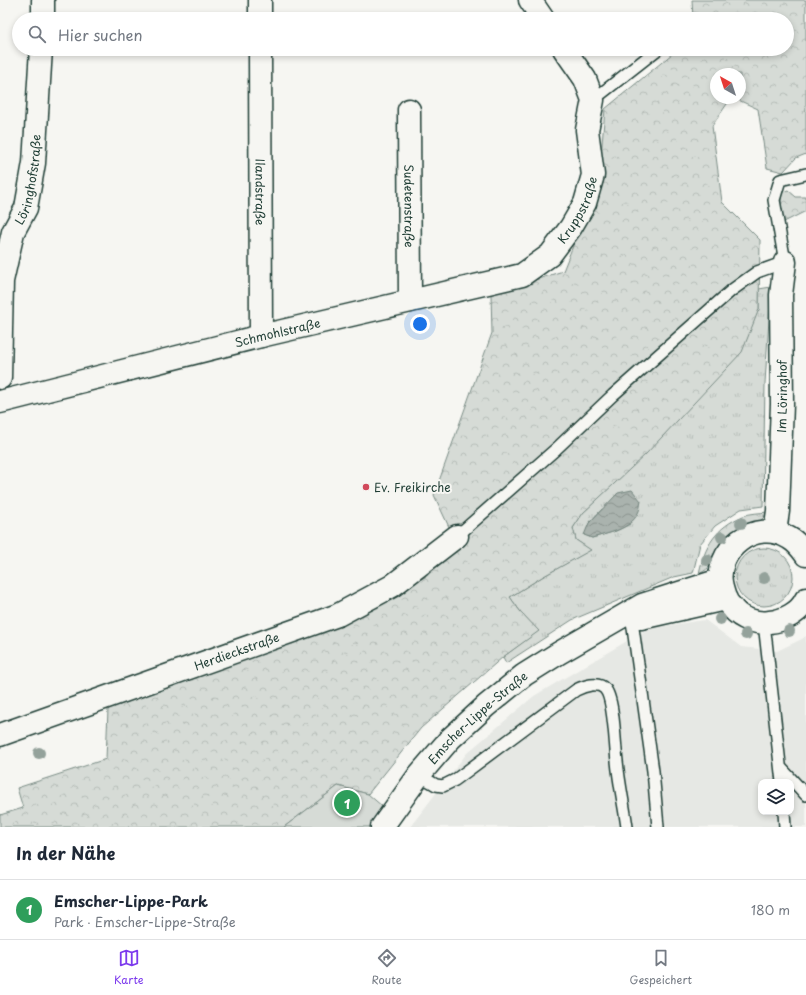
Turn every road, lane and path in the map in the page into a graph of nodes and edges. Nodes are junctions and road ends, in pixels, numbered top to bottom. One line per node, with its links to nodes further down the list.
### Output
1 (43, 0): 4 (street)
2 (260, 0): 5 (street)
3 (530, 0): 6 (street)
4 (43, 12)
5 (260, 12)
6 (538, 12)
7 (41, 56): 14 (street, Löringhofstraße)
8 (260, 56): 18 (street, Ilandstraße)
9 (569, 56): 11 (street, Kruppstraße)
10 (649, 56): 11 (lane)
11 (592, 100): 15 (street, Kruppstraße)
12 (409, 110): 17 (street, Sudetenstraße)
13 (806, 174): 16 (lane)
14 (6, 229): 19 (street, Löringhofstraße)
15 (550, 255): 17 (street, Schmohlstraße)
16 (785, 262): 21 (street, Im Löringhof); 22 (lane)
17 (410, 300): 18 (street, Schmohlstraße)
18 (261, 336): 20 (street, Schmohlstraße)
19 (0, 378)
20 (0, 402)
21 (775, 532): 23 (street); 24 (street)
22 (457, 536): 30 (street, Herdieckstraße)
23 (806, 555)
24 (723, 589): 26 (street, Emscher-Lippe-Straße); 27 (street); 28 (street, Emscher-Lippe-Straße)
25 (806, 599): 27 (street)
26 (632, 621): 28 (street, Emscher-Lippe-Straße); 37 (lane)
27 (764, 623): 31 (lane)
28 (594, 633): 32 (street, Emscher-Lippe-Straße)
29 (0, 721): 30 (street)
30 (0, 735)
31 (782, 769): 33 (lane); 34 (lane)
32 (418, 775): 35 (street, Emscher-Lippe-Straße); 36 (lane)
33 (782, 779)
34 (806, 795)
35 (382, 827)
36 (627, 827)
37 (658, 827)

